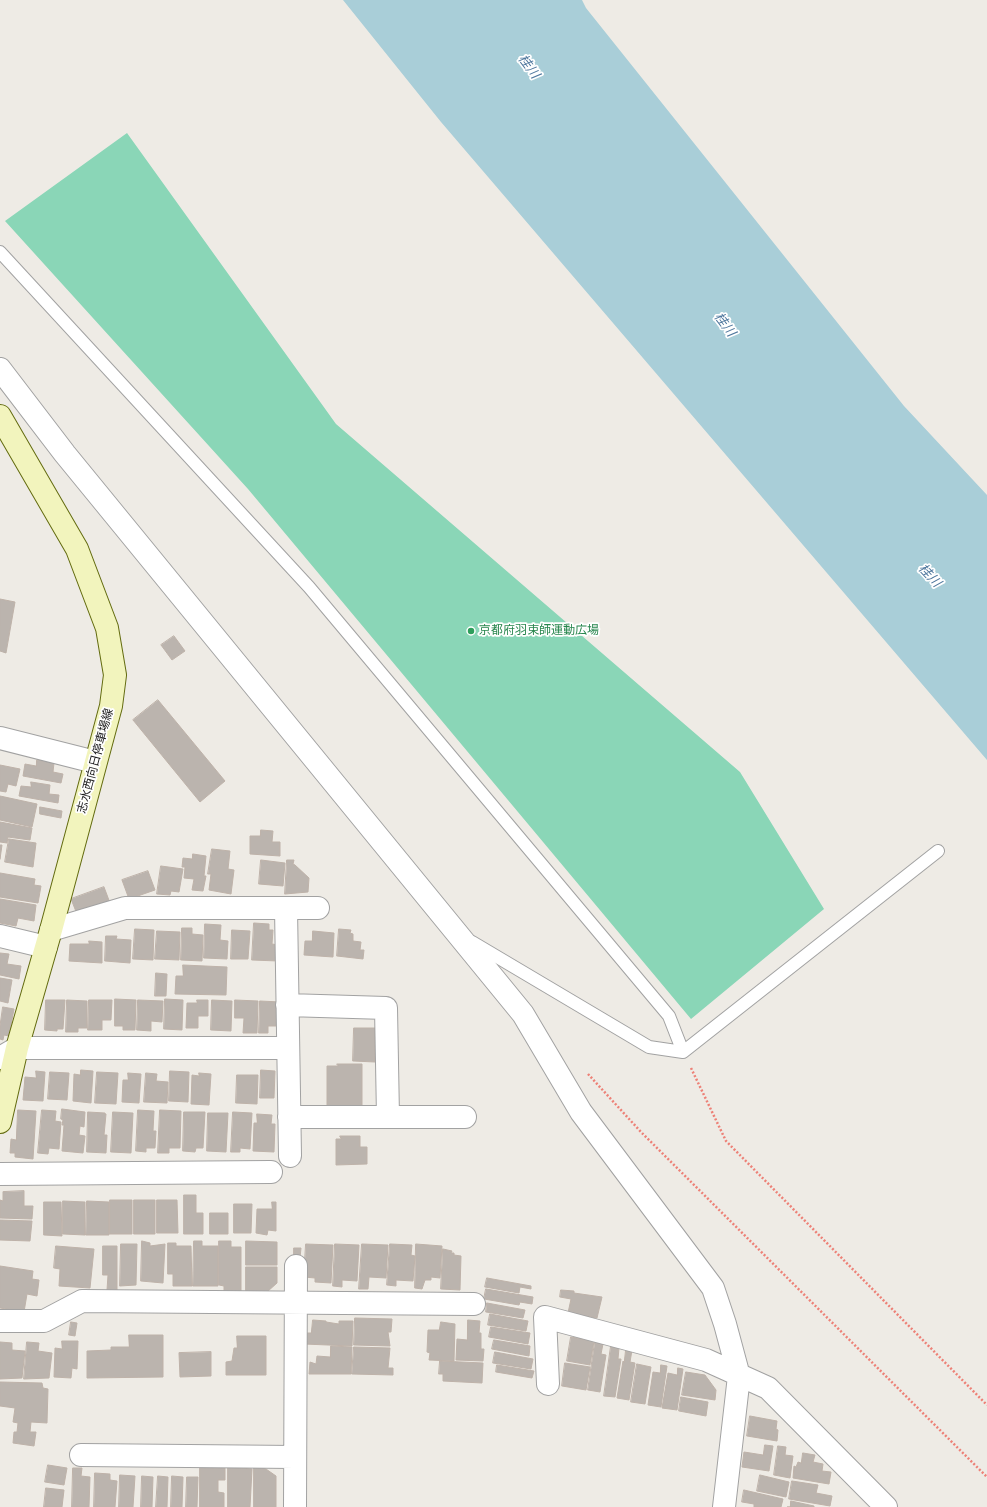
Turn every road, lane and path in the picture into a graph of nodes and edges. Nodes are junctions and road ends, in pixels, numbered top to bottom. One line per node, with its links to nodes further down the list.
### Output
1 (0, 252): 14 (lane)
2 (0, 368): 9 (street)
3 (0, 416): 5 (main road, 志水西向日停車場線)
4 (0, 738): 5 (street)
5 (95, 762): 11 (main road, 志水西向日停車場線)
6 (938, 851): 14 (lane)
7 (286, 908): 8 (street); 11 (street); 12 (street)
8 (318, 908)
9 (459, 934): 14 (lane); 28 (street)
10 (0, 936): 11 (street)
11 (48, 938): 15 (main road, 志水西向日停車場線)
12 (287, 1005): 13 (street); 18 (street)
13 (288, 1048): 15 (street); 17 (street)
14 (683, 1052): 30 (path)
15 (8, 1053): 20 (main road, 志水西向日停車場線)
16 (584, 1070): 33 (path)
17 (289, 1116): 18 (street); 21 (street)
18 (388, 1117): 19 (street)
19 (465, 1117)
20 (0, 1122)
21 (290, 1156)
22 (271, 1172): 23 (street)
23 (0, 1174)
24 (296, 1266): 25 (street)
25 (296, 1303): 26 (street); 27 (street); 32 (street)
26 (474, 1304)
27 (0, 1321)
28 (739, 1376): 29 (street); 35 (street); 36 (street)
29 (548, 1384)
30 (987, 1405)
31 (81, 1455): 32 (street)
32 (295, 1457): 34 (street)
33 (987, 1477)
34 (295, 1507)
35 (724, 1507)
36 (886, 1507)

